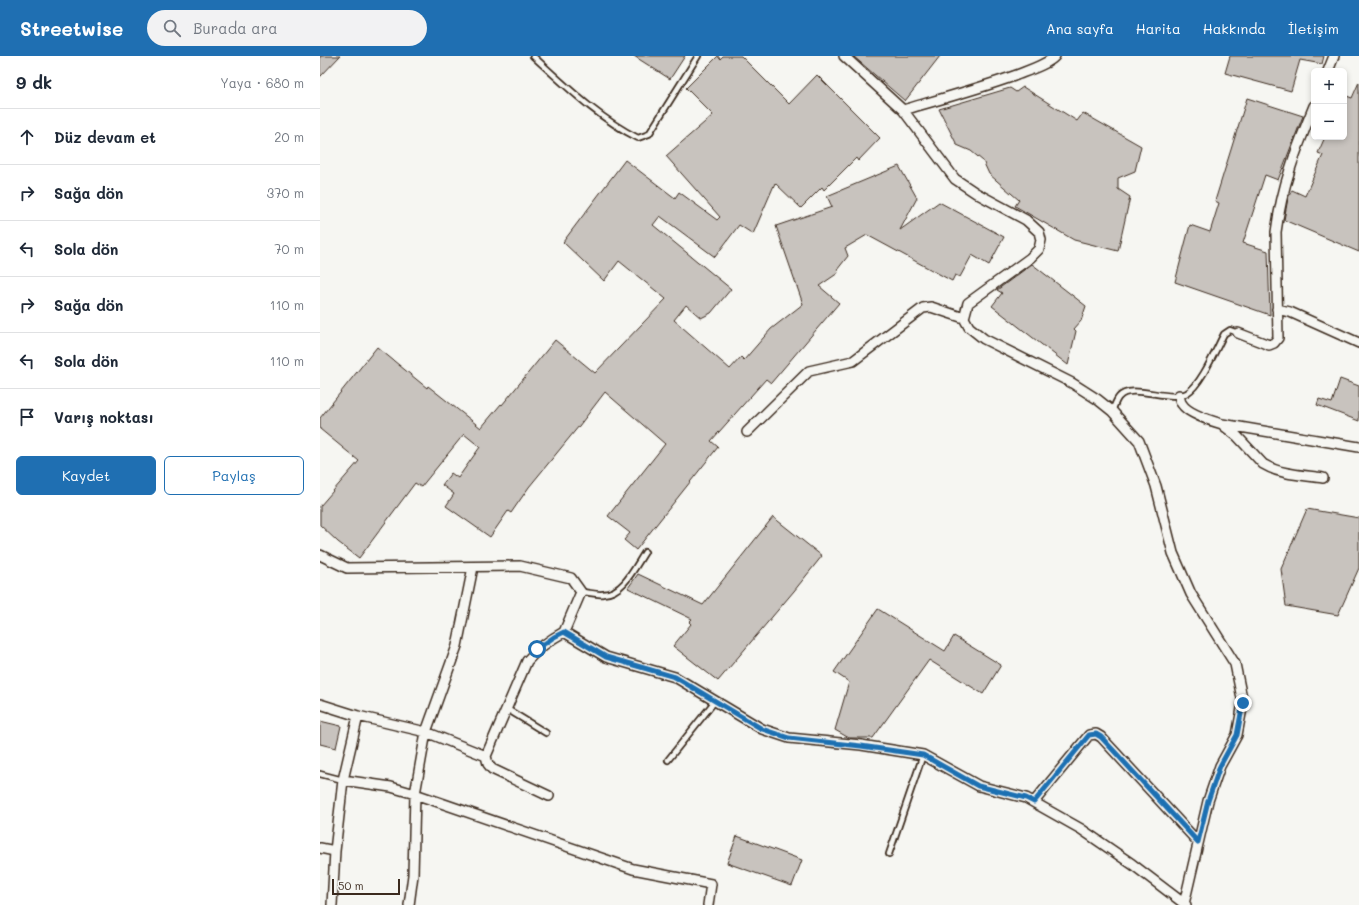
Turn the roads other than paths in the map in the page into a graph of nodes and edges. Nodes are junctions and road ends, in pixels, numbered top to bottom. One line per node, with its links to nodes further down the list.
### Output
1 (533, 56): 2 (lane)
2 (698, 56)
3 (844, 56): 7 (street)
4 (1055, 56): 7 (street)
5 (1334, 56): 6 (street)
6 (1329, 68)
7 (903, 110): 10 (street)
8 (1311, 113): 9 (street)
9 (1278, 309): 11 (street); 12 (street)
10 (964, 318): 14 (street); 16 (street)
11 (1238, 333): 13 (lane)
12 (1359, 343)
13 (1179, 395): 14 (lane); 15 (street)
14 (1112, 411): 38 (street)
15 (1222, 424): 17 (street); 18 (street)
16 (747, 432)
17 (1359, 447)
18 (1323, 478)
19 (644, 552): 22 (lane)
20 (320, 554): 21 (street)
21 (473, 567): 22 (street); 28 (street)
22 (581, 592): 23 (street)
23 (564, 632): 24 (street); 26 (street)
24 (715, 701): 30 (street); 32 (lane)
25 (320, 704): 27 (street)
26 (506, 709): 29 (lane); 31 (street)
27 (358, 716): 28 (street); 34 (street)
28 (426, 732): 31 (street); 35 (street)
29 (546, 733)
30 (923, 755): 37 (street); 41 (lane)
31 (486, 756): 36 (street)
32 (668, 760)
33 (320, 774): 34 (lane)
34 (343, 780): 35 (street); 40 (street)
35 (415, 794): 44 (street); 45 (street)
36 (549, 796)
37 (1034, 802): 38 (street); 42 (street)
38 (1198, 842): 42 (street)
39 (320, 848): 40 (street)
40 (335, 851): 43 (street)
41 (889, 854)
42 (1185, 904)
43 (332, 905)
44 (409, 905)
45 (708, 905)

